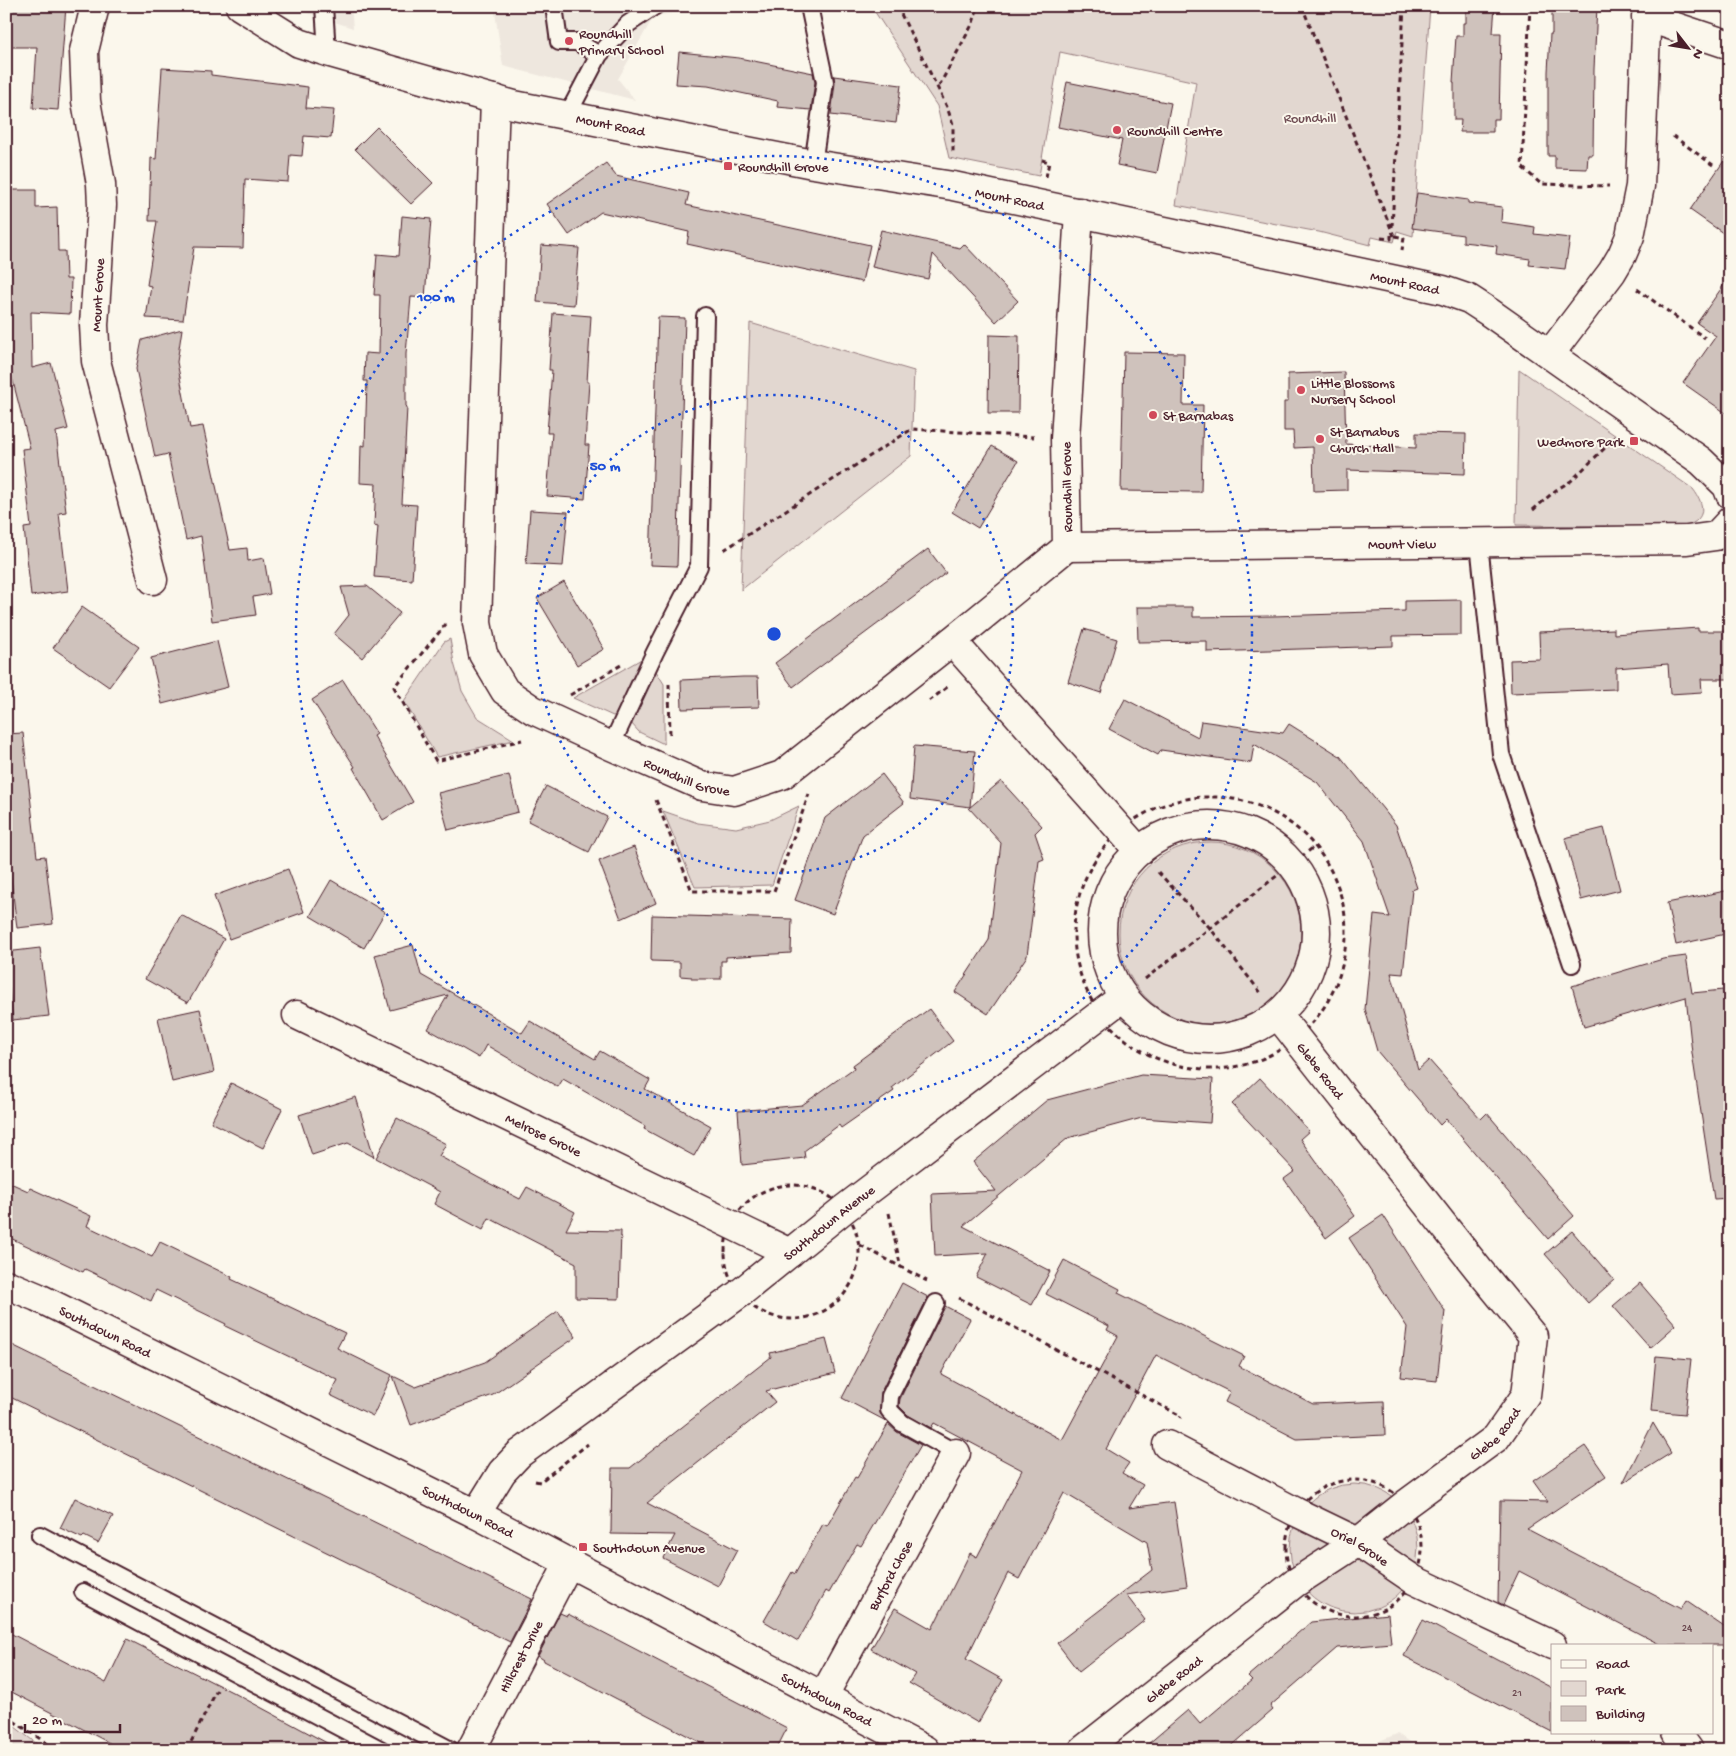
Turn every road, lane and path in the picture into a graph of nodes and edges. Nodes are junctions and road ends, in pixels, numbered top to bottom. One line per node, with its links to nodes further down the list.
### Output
1 (94, 6): 38 (street, Mount Grove)
2 (240, 6): 14 (street, Mount Road)
3 (324, 6): 14 (lane)
4 (554, 6): 15 (lane)
5 (655, 6): 15 (lane)
6 (808, 6): 21 (lane)
7 (897, 6): 16 (path)
8 (978, 6): 16 (path)
9 (1302, 6): 25 (path)
10 (1404, 6): 25 (path)
11 (1530, 6): 23 (path)
12 (1646, 12): 13 (street); 18 (street)
13 (1730, 45)
14 (327, 52): 17 (street, Mount Road)
15 (599, 55): 19 (lane)
16 (938, 86): 20 (path)
17 (494, 99): 19 (street, Mount Road); 39 (street, Roundhill Grove)
18 (1642, 114): 22 (path); 23 (street)
19 (568, 116): 21 (street, Mount Road)
20 (953, 148)
21 (813, 164): 24 (street, Mount Road)
22 (1713, 165)
23 (1640, 186): 27 (street)
24 (1079, 212): 30 (street, Mount Road); 32 (street, Roundhill Grove)
25 (1392, 230): 26 (path)
26 (1394, 236)
27 (1612, 272): 29 (path); 30 (street)
28 (705, 316): 37 (lane)
29 (1706, 338)
30 (1550, 354): 33 (street, Mount Road)
31 (1622, 431): 35 (path)
32 (1065, 439): 36 (street, Roundhill Grove); 37 (path)
33 (1730, 494)
34 (1730, 522): 35 (street, Mount View)
35 (1487, 543): 36 (street, Mount View); 50 (lane)
36 (1067, 548): 40 (street, Roundhill Grove)
37 (699, 566): 42 (lane)
38 (153, 580)
39 (476, 623): 41 (path); 42 (street, Roundhill Grove)
40 (952, 641): 42 (street, Roundhill Grove); 45 (street)
41 (527, 739)
42 (611, 746)
43 (811, 789): 44 (path)
44 (656, 800)
45 (1120, 830): 46 (path); 47 (street); 53 (path)
46 (1316, 846): 48 (path); 55 (path)
47 (1139, 851): 48 (street); 49 (path); 51 (street)
48 (1292, 865): 49 (path); 54 (street)
49 (1210, 928): 51 (path); 54 (path)
50 (1572, 964)
51 (1123, 997): 53 (street, Southdown Avenue); 54 (street)
52 (297, 1015): 58 (street, Melrose Grove)
53 (1101, 1015): 55 (path); 58 (street, Southdown Avenue)
54 (1278, 1015): 55 (street, Glebe Road)
55 (1296, 1038): 68 (street, Glebe Road)
56 (888, 1210): 59 (path)
57 (860, 1246): 59 (path)
58 (790, 1253): 66 (street, Southdown Avenue)
59 (901, 1268): 60 (path)
60 (927, 1282)
61 (6, 1284): 66 (street, Southdown Road)
62 (954, 1295): 64 (path)
63 (936, 1303): 65 (lane)
64 (1167, 1445): 68 (street, Oriel Grove)
65 (956, 1452): 72 (street, Burford Close)
66 (476, 1514): 69 (street, Southdown Road)
67 (40, 1535): 80 (lane)
68 (1358, 1542): 71 (street, Oriel Grove); 82 (street, Glebe Road)
69 (569, 1563): 72 (street, Southdown Road); 81 (street, Hillcrest Drive)
70 (83, 1592): 79 (lane)
71 (1551, 1645)
72 (823, 1697): 76 (street, Southdown Road)
73 (207, 1711): 78 (path)
74 (6, 1716): 77 (path)
75 (1677, 1734): 83 (street)
76 (916, 1748)
77 (57, 1750)
78 (187, 1750)
79 (382, 1750)
80 (451, 1750)
81 (471, 1750)
82 (1083, 1750)
83 (1689, 1750)

